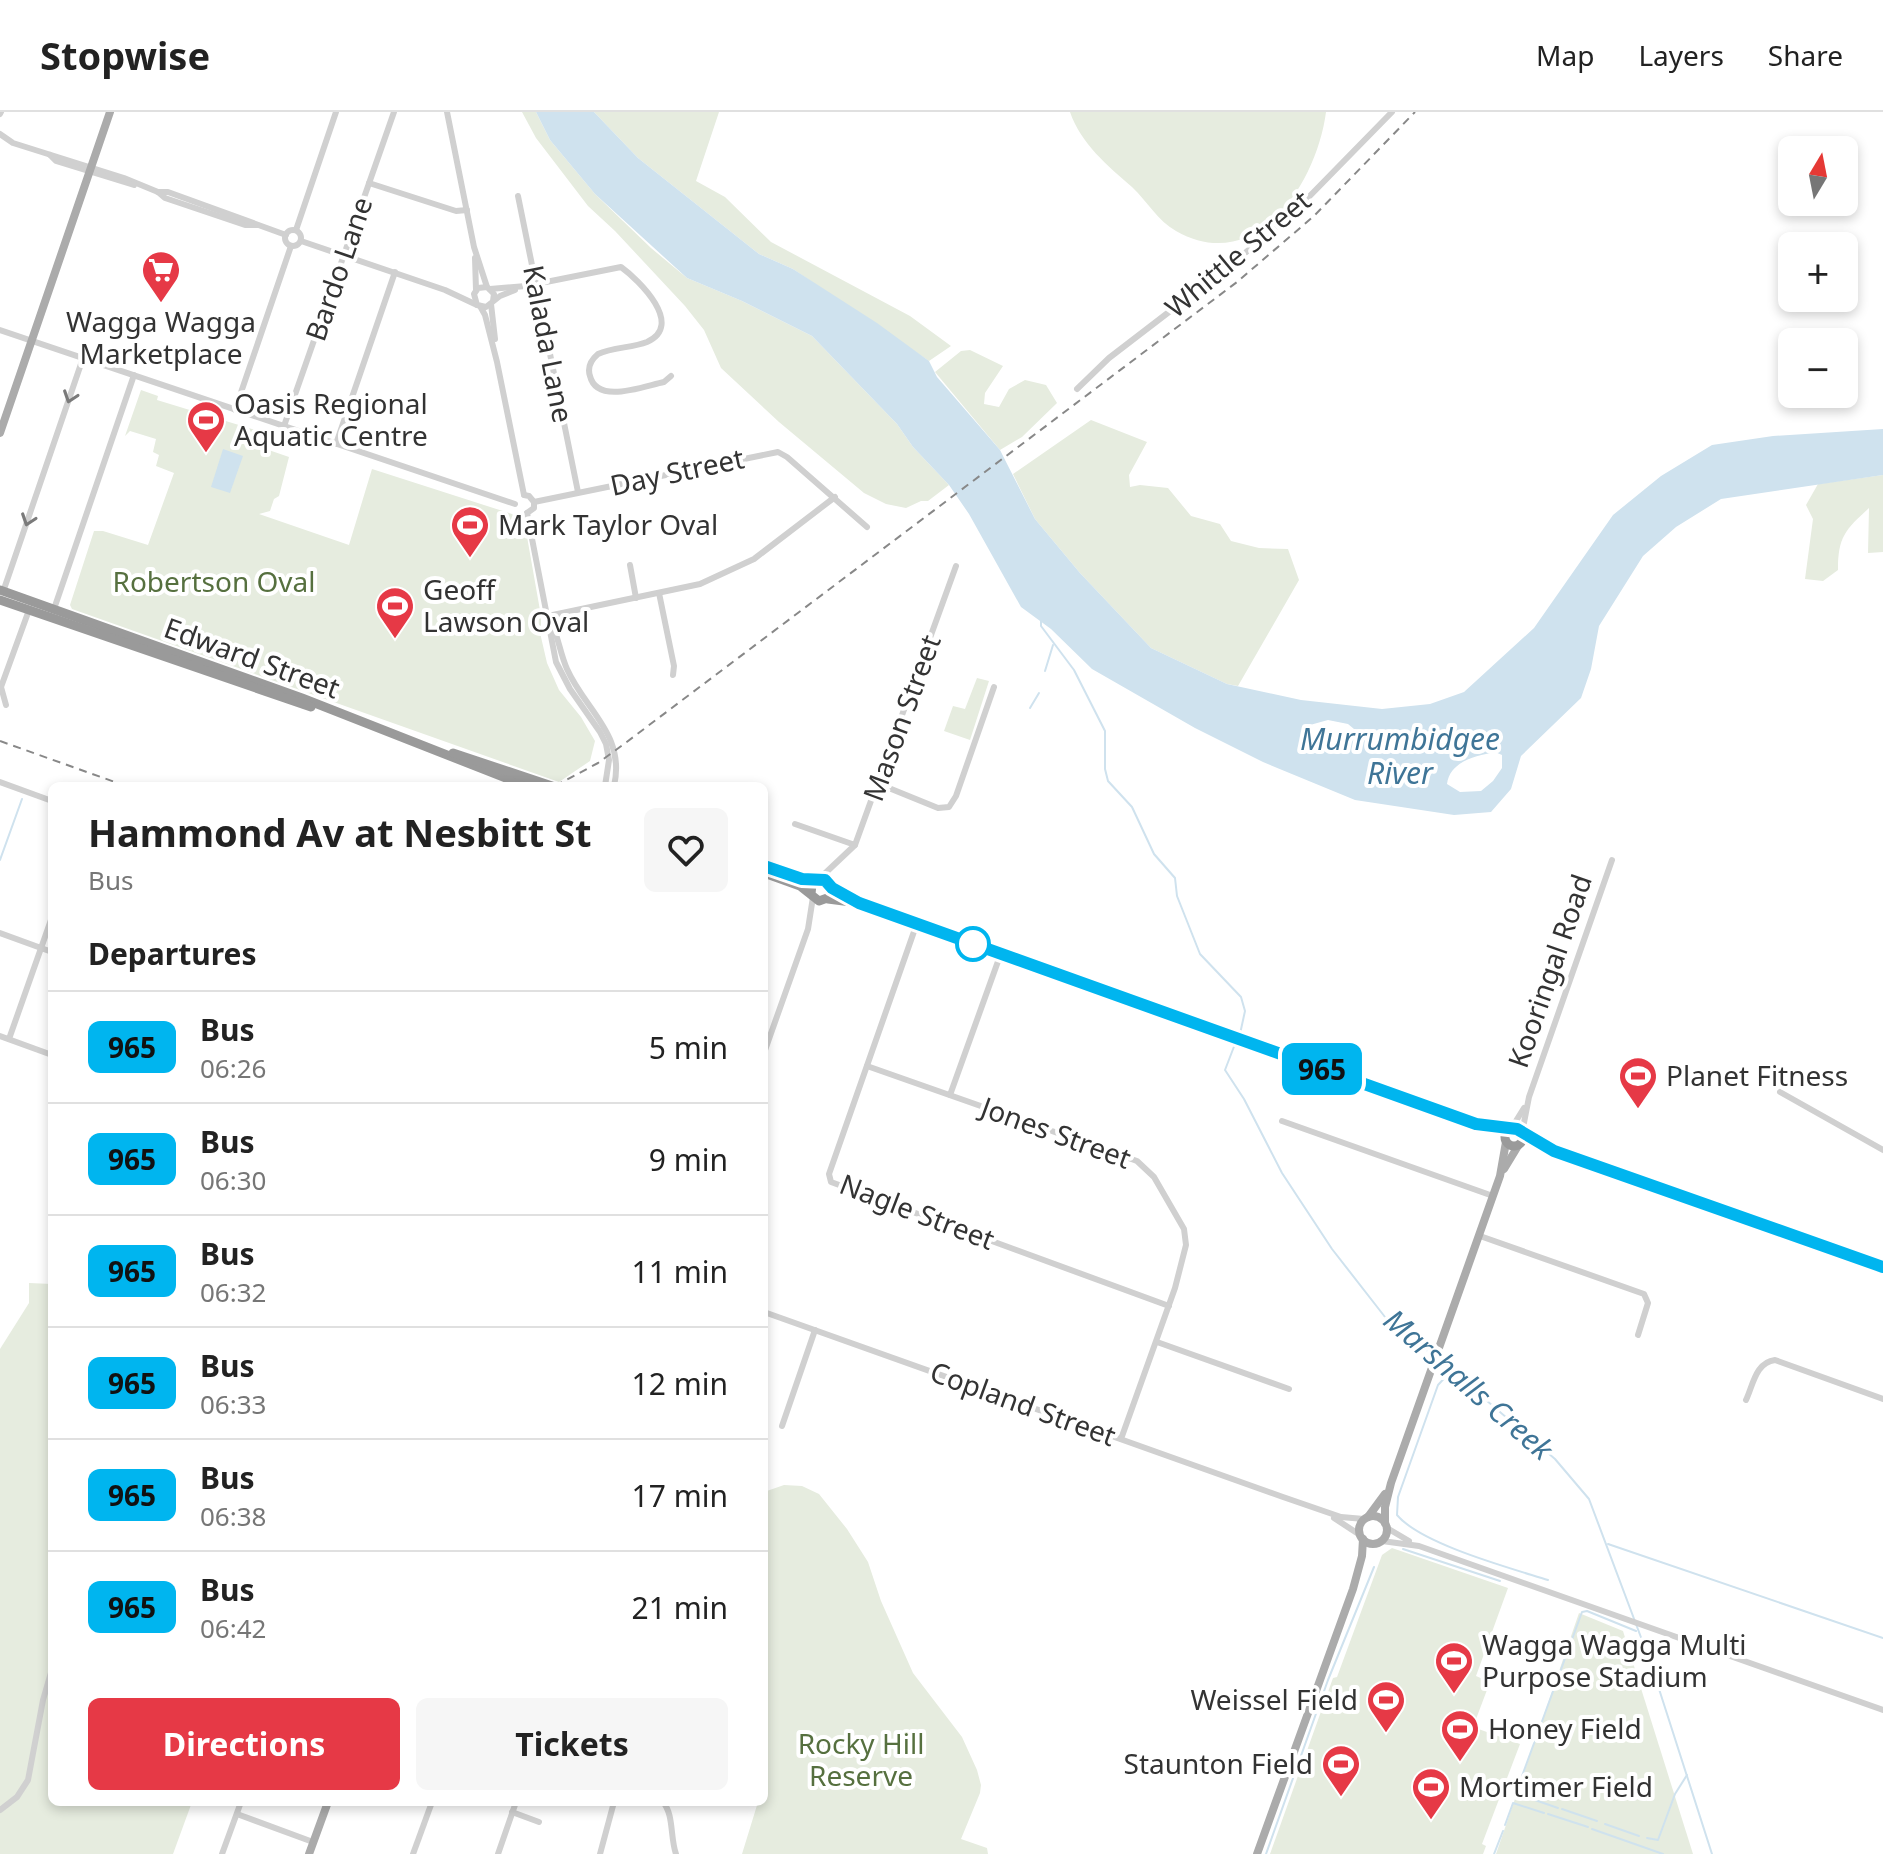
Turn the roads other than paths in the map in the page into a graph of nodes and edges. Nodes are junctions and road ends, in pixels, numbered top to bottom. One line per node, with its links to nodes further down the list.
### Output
1 (110, 112): 9 (main road)
2 (336, 112): 13 (street)
3 (394, 112): 10 (street, Bardo Lane)
4 (447, 112): 12 (street)
5 (1392, 112): 33 (street, Whittle Street)
6 (0, 134): 8 (street)
7 (0, 142): 8 (street)
8 (13, 143): 9 (street)
9 (91, 169): 14 (street); 28 (main road)
10 (369, 183): 12 (street); 18 (street, Bardo Lane)
11 (518, 196): 20 (street, Kalada Lane)
12 (467, 210): 17 (street)
13 (296, 230): 14 (street); 15 (street)
14 (286, 235): 16 (street)
15 (301, 241): 16 (street); 18 (street)
16 (291, 246): 34 (street)
17 (474, 247): 22 (street); 24 (street)
18 (345, 255): 19 (street); 35 (street, Bardo Lane)
19 (395, 272): 23 (street); 37 (street)
20 (536, 283): 21 (street); 32 (street); 38 (street, Kalada Lane)
21 (526, 286): 22 (street); 25 (street)
22 (488, 288): 24 (street); 25 (street)
23 (445, 290): 24 (street); 26 (street)
24 (476, 291): 26 (street)
25 (492, 302): 26 (street); 30 (street)
26 (478, 306): 30 (street)
27 (0, 330): 28 (street)
28 (33, 340): 29 (street); 36 (main road)
29 (83, 358): 31 (street); 48 (street, one-way to 48)
30 (497, 362): 39 (street)
31 (134, 375): 34 (street); 51 (street)
32 (671, 376)
33 (1077, 389)
34 (235, 410): 35 (street)
35 (284, 426): 37 (street)
36 (0, 433)
37 (336, 444): 42 (street)
38 (578, 492): 40 (street, Day Street); 41 (street, Day Street)
39 (524, 495): 41 (street); 42 (street)
40 (835, 497): 44 (street); 47 (street)
41 (534, 502): 43 (street)
42 (515, 504): 43 (street)
43 (527, 513): 52 (street)
44 (867, 527)
45 (630, 565): 49 (street)
46 (956, 566): 63 (street, Mason Street)
47 (659, 593): 49 (street); 54 (street)
48 (1, 594): 50 (highway, Edward Street); 51 (highway, Edward Street)
49 (636, 598): 52 (street)
50 (29, 610): 51 (highway, Edward Street); 56 (street)
51 (53, 613): 57 (highway, Edward Street)
52 (548, 616): 53 (street)
53 (557, 653): 61 (street); 62 (street)
54 (673, 675)
55 (994, 687): 63 (street)
56 (6, 705)
57 (377, 729): 59 (highway, Edward Street); 60 (highway, Edward Street)
58 (0, 782): 64 (street)
59 (516, 782)
60 (540, 782)
61 (606, 782)
62 (614, 782)
63 (879, 784): 66 (street, Mason Street)
64 (48, 800)
65 (795, 824): 66 (street)
66 (855, 845): 68 (street, Mason Street)
67 (1612, 860): 88 (street, Kooringal Road)
68 (838, 864): 71 (street, Mason Street); 72 (street, Mason Street)
69 (768, 867): 71 (highway)
70 (768, 874): 73 (highway)
71 (818, 880): 72 (highway); 73 (highway)
72 (831, 886): 73 (highway); 74 (highway)
73 (819, 898): 74 (highway); 83 (street)
74 (859, 903): 75 (highway)
75 (917, 923): 80 (highway); 85 (street, Nagle Street)
76 (48, 928): 78 (street)
77 (0, 933): 78 (street)
78 (41, 948): 79 (street); 82 (street)
79 (48, 951)
80 (1001, 953): 87 (street); 90 (highway)
81 (0, 1036): 82 (street)
82 (9, 1039): 84 (street)
83 (768, 1042)
84 (48, 1054)
85 (867, 1066): 87 (street, Jones Street); 101 (street, Nagle Street)
86 (1780, 1092): 95 (street)
87 (950, 1095): 101 (street, Jones Street)
88 (1529, 1097): 91 (street, Kooringal Road); 92 (street, Kooringal Road)
89 (1282, 1121): 98 (street)
90 (1476, 1124): 91 (highway); 93 (highway)
91 (1511, 1129): 92 (highway); 93 (highway)
92 (1522, 1133): 94 (highway); 96 (highway)
93 (1506, 1141): 94 (highway); 97 (main road)
94 (1518, 1145): 96 (highway); 97 (main road)
95 (1883, 1150)
96 (1554, 1151): 100 (highway)
97 (1500, 1176): 98 (main road)
98 (1493, 1196): 99 (main road)
99 (1480, 1236): 104 (street); 111 (main road)
100 (1883, 1267)
101 (1169, 1306): 105 (street, Jones Street)
102 (768, 1313): 103 (street, Copland Street)
103 (815, 1330): 109 (street); 110 (street, Copland Street)
104 (1638, 1335)
105 (1157, 1342): 106 (street); 110 (street, Jones Street)
106 (1289, 1389)
107 (1883, 1399): 108 (street)
108 (1746, 1400)
109 (782, 1426)
110 (1121, 1439): 112 (street, Copland Street)
111 (1391, 1483): 113 (main road); 114 (main road)
112 (1283, 1497): 113 (street, Copland Street); 115 (street, Copland Street)
113 (1366, 1518): 114 (main road); 115 (main road)
114 (1386, 1525): 116 (main road); 117 (street)
115 (1361, 1537): 116 (main road); 118 (main road)
116 (1380, 1542): 117 (street); 118 (main road)
117 (1419, 1546): 120 (street)
118 (1353, 1589): 138 (main road)
119 (48, 1683): 127 (street)
120 (1883, 1710)
121 (240, 1806): 129 (street)
122 (326, 1806): 131 (main road)
123 (431, 1806): 134 (street)
124 (514, 1806): 128 (street)
125 (613, 1806): 136 (street)
126 (666, 1806): 137 (street)
127 (0, 1810)
128 (512, 1812): 130 (street); 135 (street)
129 (237, 1814): 131 (street); 132 (street)
130 (539, 1822)
131 (313, 1842): 133 (main road)
132 (222, 1854)
133 (309, 1854)
134 (413, 1854)
135 (498, 1854)
136 (600, 1854)
137 (676, 1854)
138 (1257, 1854)

